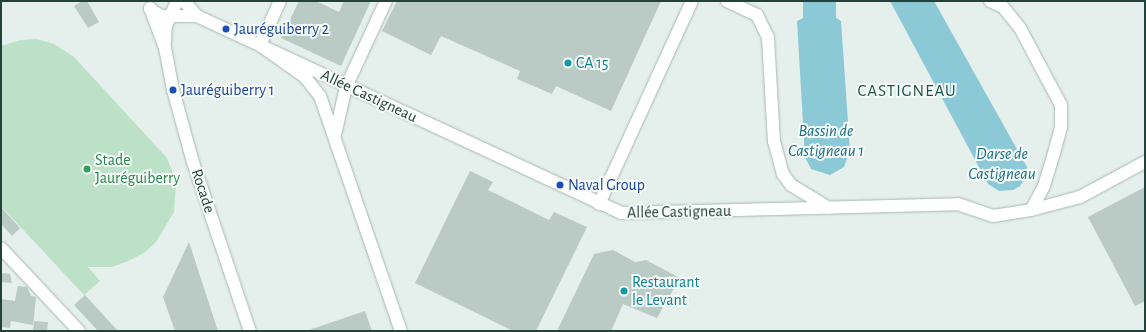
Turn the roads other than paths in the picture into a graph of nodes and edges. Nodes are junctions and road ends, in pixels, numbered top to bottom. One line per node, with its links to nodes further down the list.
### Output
1 (177, 1): 9 (street)
2 (184, 1): 10 (street)
3 (280, 1): 11 (street)
4 (386, 1): 13 (street)
5 (692, 1): 16 (street)
6 (727, 1): 17 (street)
7 (990, 1): 18 (street)
8 (149, 5): 9 (street); 12 (street)
9 (170, 16): 10 (street); 12 (street)
10 (197, 16): 11 (street, Allée Castigneau)
11 (260, 45): 13 (street, Allée Castigneau); 14 (street)
12 (165, 48): 21 (street, Rocade)
13 (347, 85): 14 (street); 16 (street, Allée Castigneau)
14 (335, 137): 22 (street)
15 (1145, 162): 18 (street, Allée Castigneau)
16 (599, 204): 17 (street, Allée Castigneau)
17 (829, 208): 18 (street, Allée Castigneau)
18 (1031, 210)
19 (1, 248): 20 (street)
20 (79, 331)
21 (250, 331)
22 (401, 331)

